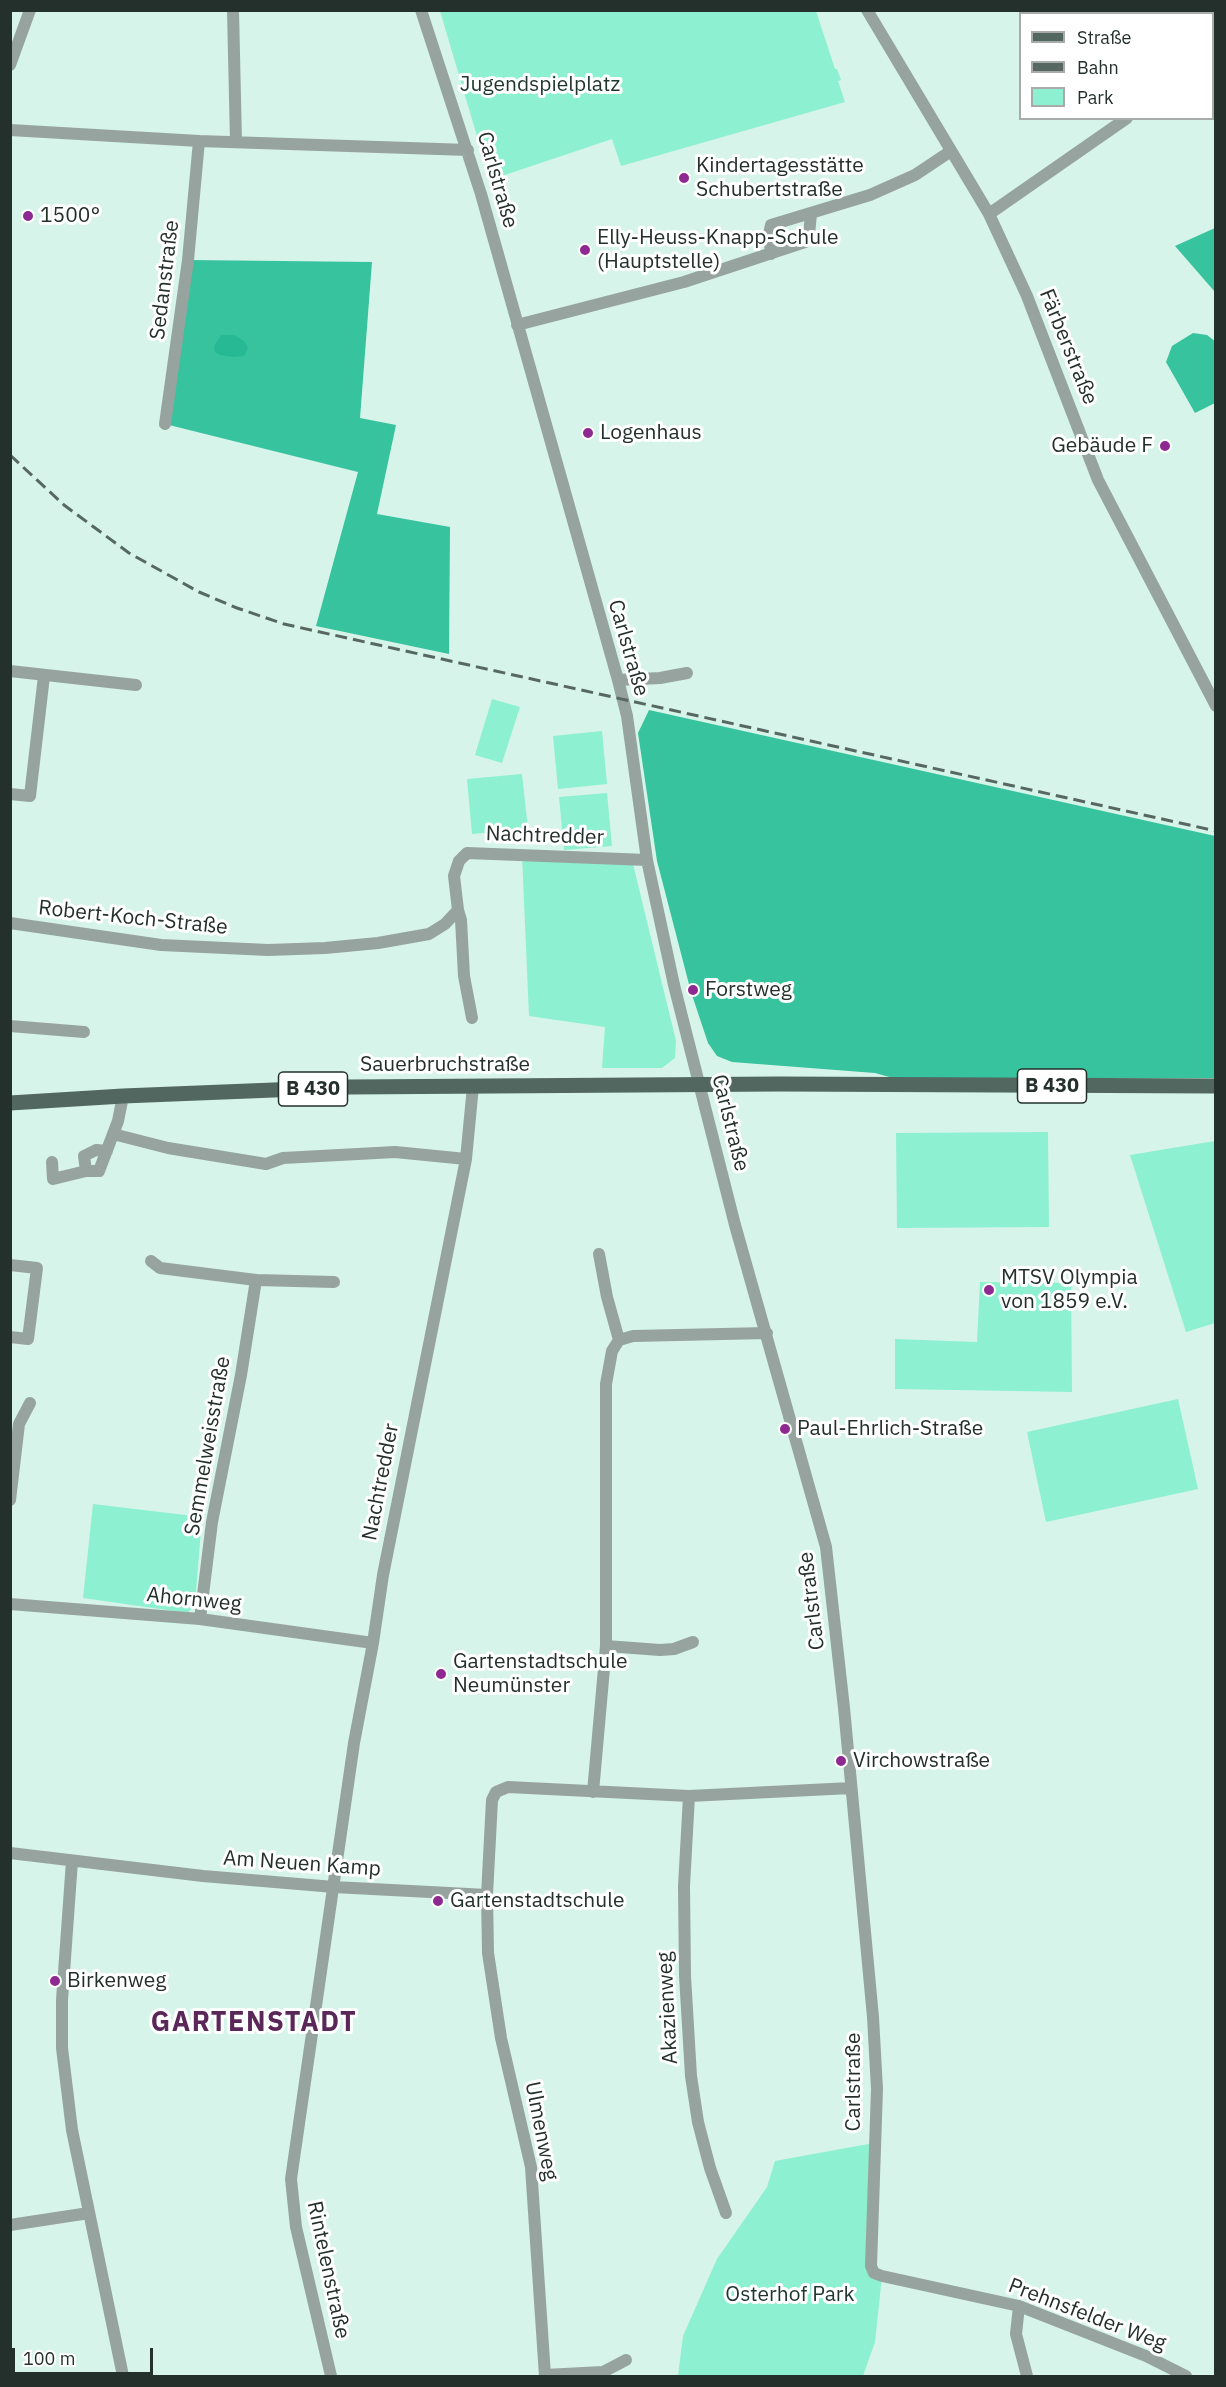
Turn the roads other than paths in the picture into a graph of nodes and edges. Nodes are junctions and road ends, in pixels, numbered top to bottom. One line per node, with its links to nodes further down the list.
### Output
1 (30, 10): 5 (street)
2 (232, 10): 9 (street)
3 (421, 10): 10 (street, Carlstraße)
4 (867, 10): 11 (street, Färberstraße)
5 (10, 65)
6 (1124, 120): 13 (street)
7 (10, 130): 8 (street)
8 (199, 141): 9 (street); 16 (street, Sedanstraße)
9 (236, 142): 10 (street)
10 (468, 150): 15 (street, Carlstraße)
11 (951, 151): 12 (street); 13 (street, Färberstraße)
12 (811, 214): 14 (street); 14 (street)
13 (989, 214): 22 (street, Färberstraße)
14 (771, 254): 15 (street)
15 (517, 325): 20 (street, Carlstraße)
16 (165, 424)
17 (10, 671): 19 (street)
18 (687, 673): 20 (street)
19 (44, 676): 21 (street); 23 (street)
20 (618, 680): 24 (street, Carlstraße)
21 (136, 685)
22 (1215, 706)
23 (10, 794)
24 (647, 860): 25 (street, Nachtredder); 31 (street, Carlstraße)
25 (458, 910): 26 (street, Robert-Koch-Straße); 27 (street, Nachtredder)
26 (10, 923)
27 (472, 1018)
28 (10, 1026): 29 (street)
29 (84, 1032)
30 (473, 1086): 31 (main road, Sauerbruchstraße / B 430); 33 (main road, Sauerbruchstraße / B 430); 36 (street, Nachtredder)
31 (700, 1086): 32 (main road, B 430); 43 (street, Carlstraße)
32 (1215, 1086)
33 (123, 1096): 34 (main road, Sauerbruchstraße / B 430); 35 (street)
34 (10, 1103)
35 (113, 1134): 36 (street); 37 (street)
36 (466, 1159): 51 (street, Nachtredder)
37 (52, 1162)
38 (599, 1254): 45 (street)
39 (151, 1261): 41 (street)
40 (10, 1265): 44 (street)
41 (256, 1280): 42 (street); 49 (street, Semmelweisstraße)
42 (334, 1282)
43 (767, 1333): 45 (street); 53 (street, Carlstraße)
44 (10, 1337)
45 (619, 1340): 52 (street)
46 (30, 1403): 47 (street)
47 (10, 1500)
48 (10, 1604): 49 (street, Ahornweg)
49 (200, 1619): 51 (street, Ahornweg)
50 (693, 1642): 52 (street)
51 (373, 1643): 58 (street, Nachtredder)
52 (606, 1646): 54 (street)
53 (851, 1788): 55 (street); 63 (street, Carlstraße)
54 (593, 1792): 55 (street); 59 (street)
55 (689, 1796): 61 (street, Akazienweg)
56 (10, 1853): 57 (street, Am Neuen Kamp)
57 (72, 1861): 58 (street, Am Neuen Kamp); 60 (street)
58 (334, 1887): 59 (street, Am Neuen Kamp); 67 (street, Rintelenstraße)
59 (487, 1895): 68 (street, Ulmenweg)
60 (88, 2213): 62 (street); 66 (street)
61 (726, 2213)
62 (10, 2225)
63 (871, 2266): 64 (street, Prehnsfelder Weg)
64 (1019, 2306): 69 (street); 70 (street, Prehnsfelder Weg)
65 (626, 2360): 68 (street)
66 (123, 2376)
67 (331, 2376)
68 (545, 2376)
69 (1027, 2376)
70 (1186, 2376)

